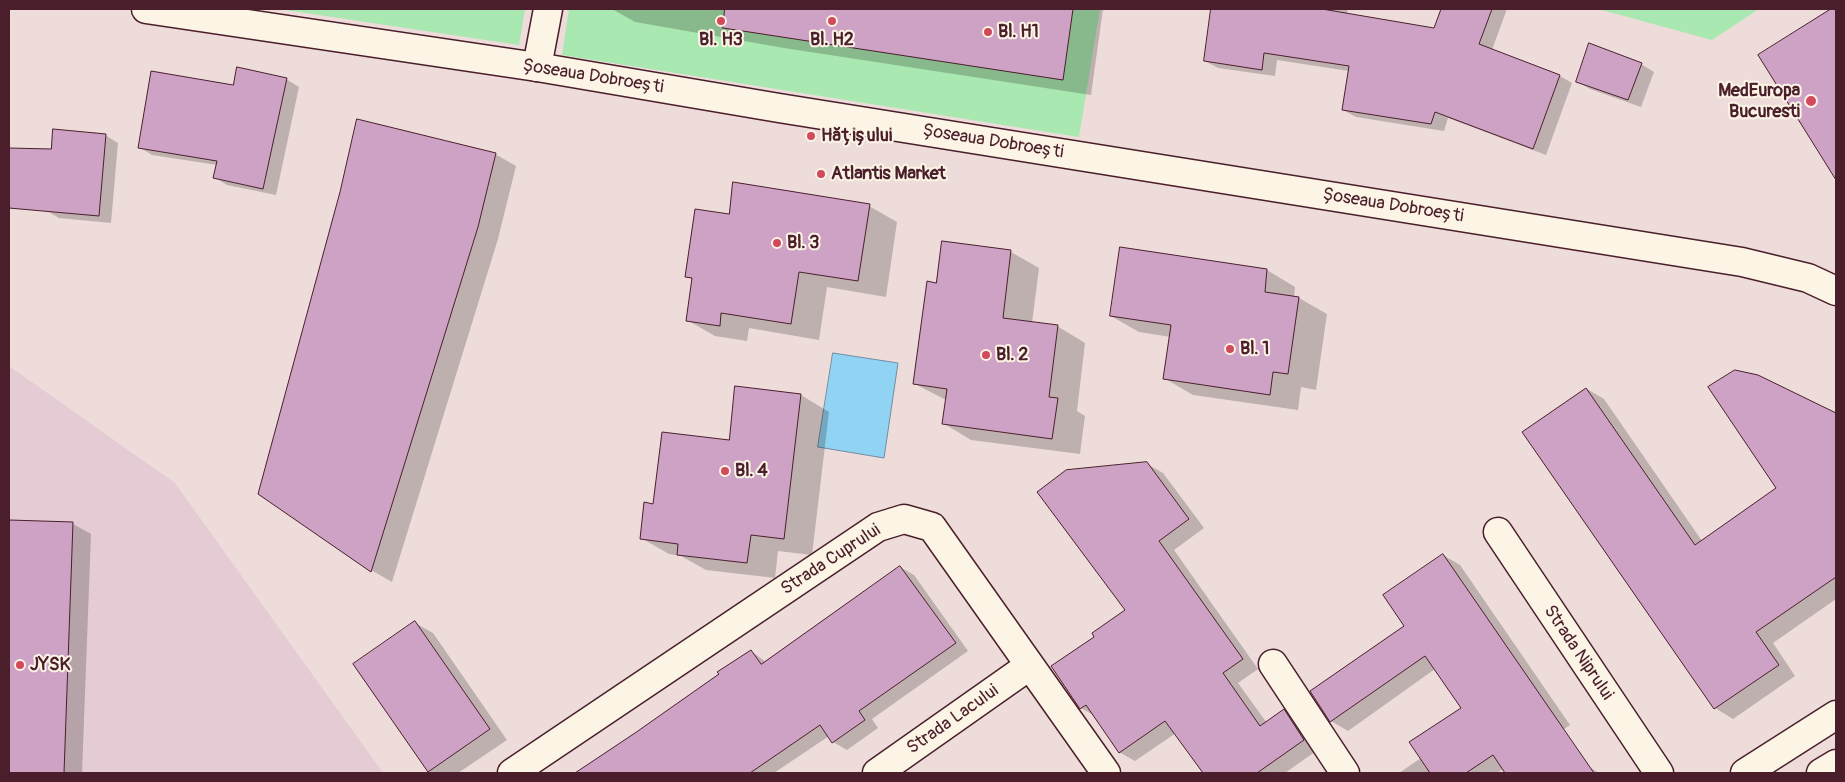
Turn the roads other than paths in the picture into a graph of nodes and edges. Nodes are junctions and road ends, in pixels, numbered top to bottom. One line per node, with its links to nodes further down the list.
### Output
1 (146, 9): 3 (street, Șoseaua Dobroești)
2 (548, 9): 3 (street)
3 (537, 67): 4 (street, Șoseaua Dobroești)
4 (1836, 291)
5 (1498, 532): 14 (street, Strada Niprului)
6 (1273, 664): 13 (street)
7 (1030, 666): 10 (street, Strada Cuprului); 11 (street, Strada Lacului); 12 (street, Strada Cuprului)
8 (1836, 715): 15 (street)
9 (1836, 764): 16 (street)
10 (512, 773)
11 (878, 773)
12 (1106, 773)
13 (1346, 773)
14 (1659, 773)
15 (1745, 773)
16 (1821, 773)

